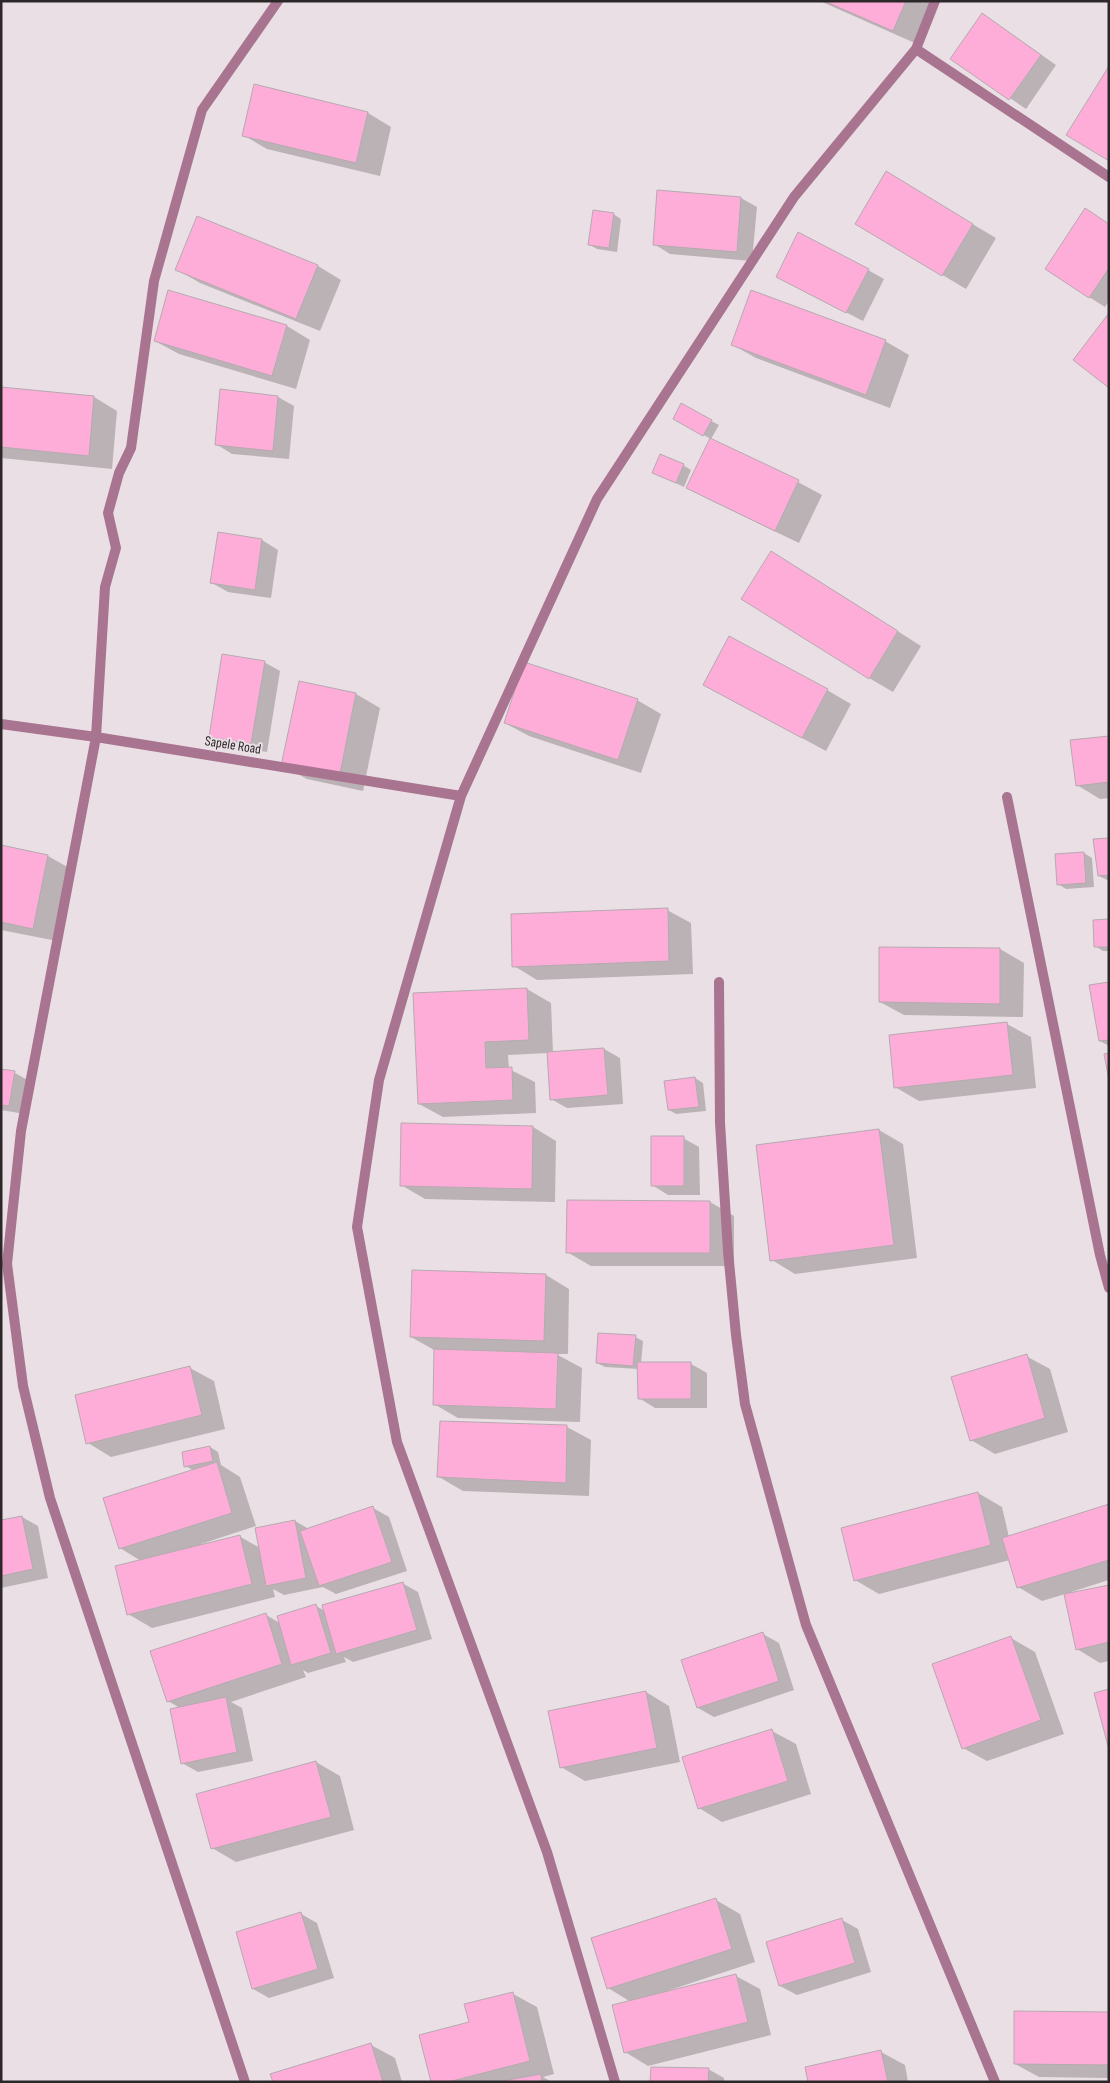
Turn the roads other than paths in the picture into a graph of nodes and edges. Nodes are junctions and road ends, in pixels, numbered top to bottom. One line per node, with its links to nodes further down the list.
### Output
1 (278, 1): 6 (street)
2 (935, 1): 3 (street)
3 (916, 48): 4 (street); 7 (street)
4 (1109, 177)
5 (1, 724): 6 (street, Sapele Road)
6 (96, 737): 7 (street, Sapele Road); 11 (street)
7 (461, 796): 12 (street)
8 (1007, 797): 10 (street)
9 (719, 982): 13 (street)
10 (1109, 1288)
11 (245, 2082)
12 (614, 2082)
13 (995, 2082)

